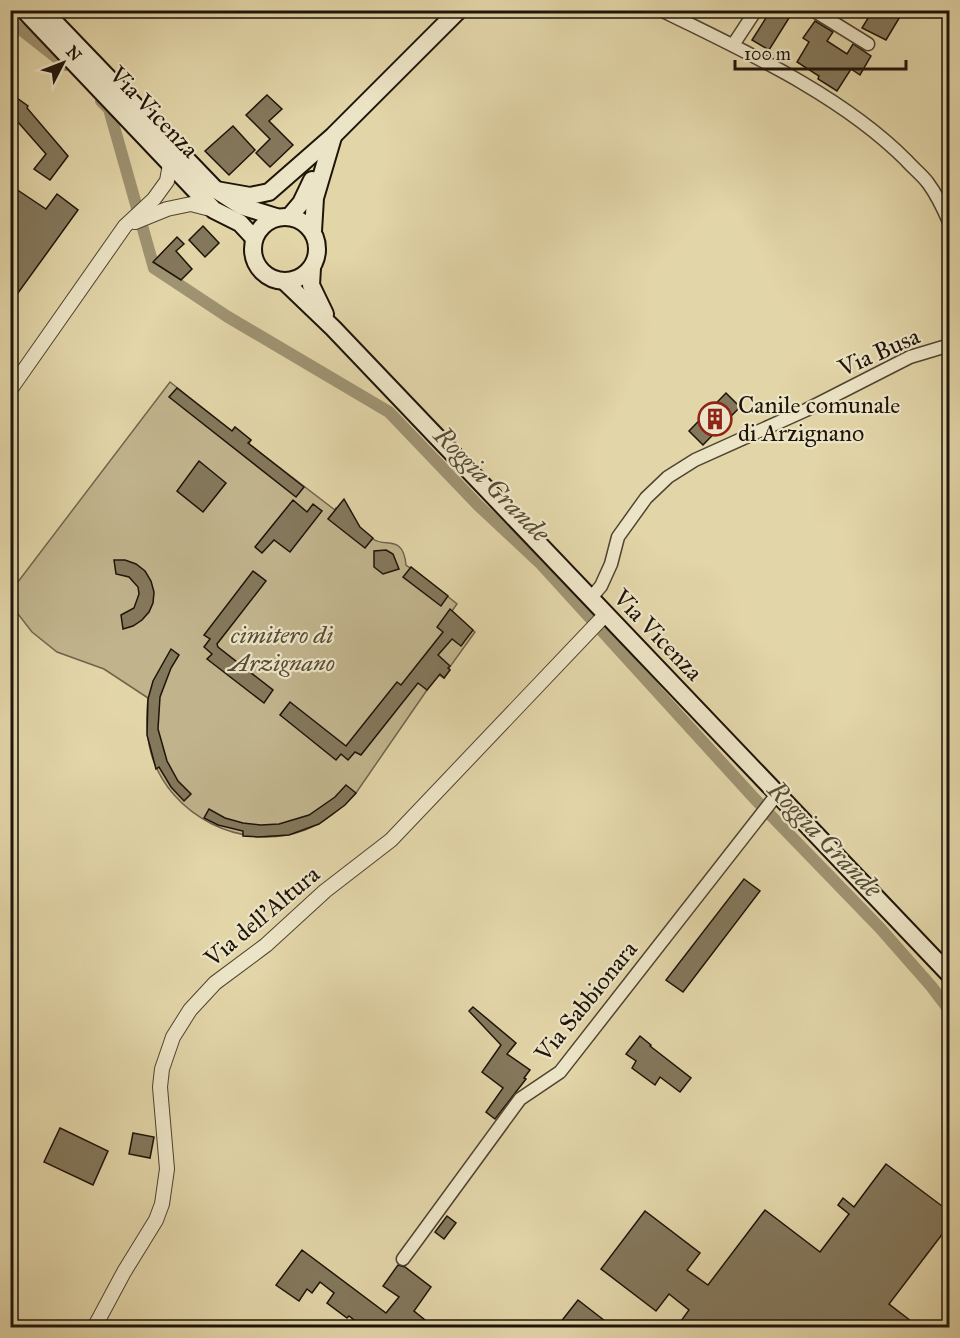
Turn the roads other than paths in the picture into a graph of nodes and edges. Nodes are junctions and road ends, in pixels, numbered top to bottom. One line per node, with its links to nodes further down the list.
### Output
1 (24, 10): 10 (main road, Via Vicenza)
2 (43, 10): 11 (main road, Via Vicenza)
3 (459, 10): 9 (main road)
4 (661, 10): 8 (street)
5 (756, 10): 8 (street)
6 (813, 10): 7 (street)
7 (868, 44)
8 (733, 45): 14 (street)
9 (333, 136): 11 (main road); 13 (main road); 16 (main road)
10 (170, 164): 12 (main road, Via Vicenza); 15 (street)
11 (216, 190): 13 (main road, Via Vicenza)
12 (214, 210): 15 (street); 17 (main road, Via Vicenza)
13 (283, 217): 16 (main road, Via Vicenza); 17 (main road)
14 (950, 224)
15 (124, 226): 22 (street)
16 (313, 231): 18 (main road, Via Vicenza)
17 (254, 238): 19 (main road, Via Vicenza)
18 (312, 268): 19 (main road); 20 (main road, Via Vicenza)
19 (284, 281): 20 (main road, Via Vicenza)
20 (333, 328): 23 (main road, Via Vicenza)
21 (950, 345): 23 (street, Via Busa)
22 (10, 390)
23 (590, 599): 24 (main road, Via Vicenza)
24 (605, 615): 25 (main road, Via Vicenza); 28 (street, Via dell'Altura)
25 (777, 794): 26 (main road, Via Vicenza); 27 (street, Via Sabbionara)
26 (950, 975)
27 (403, 1260)
28 (94, 1328)

